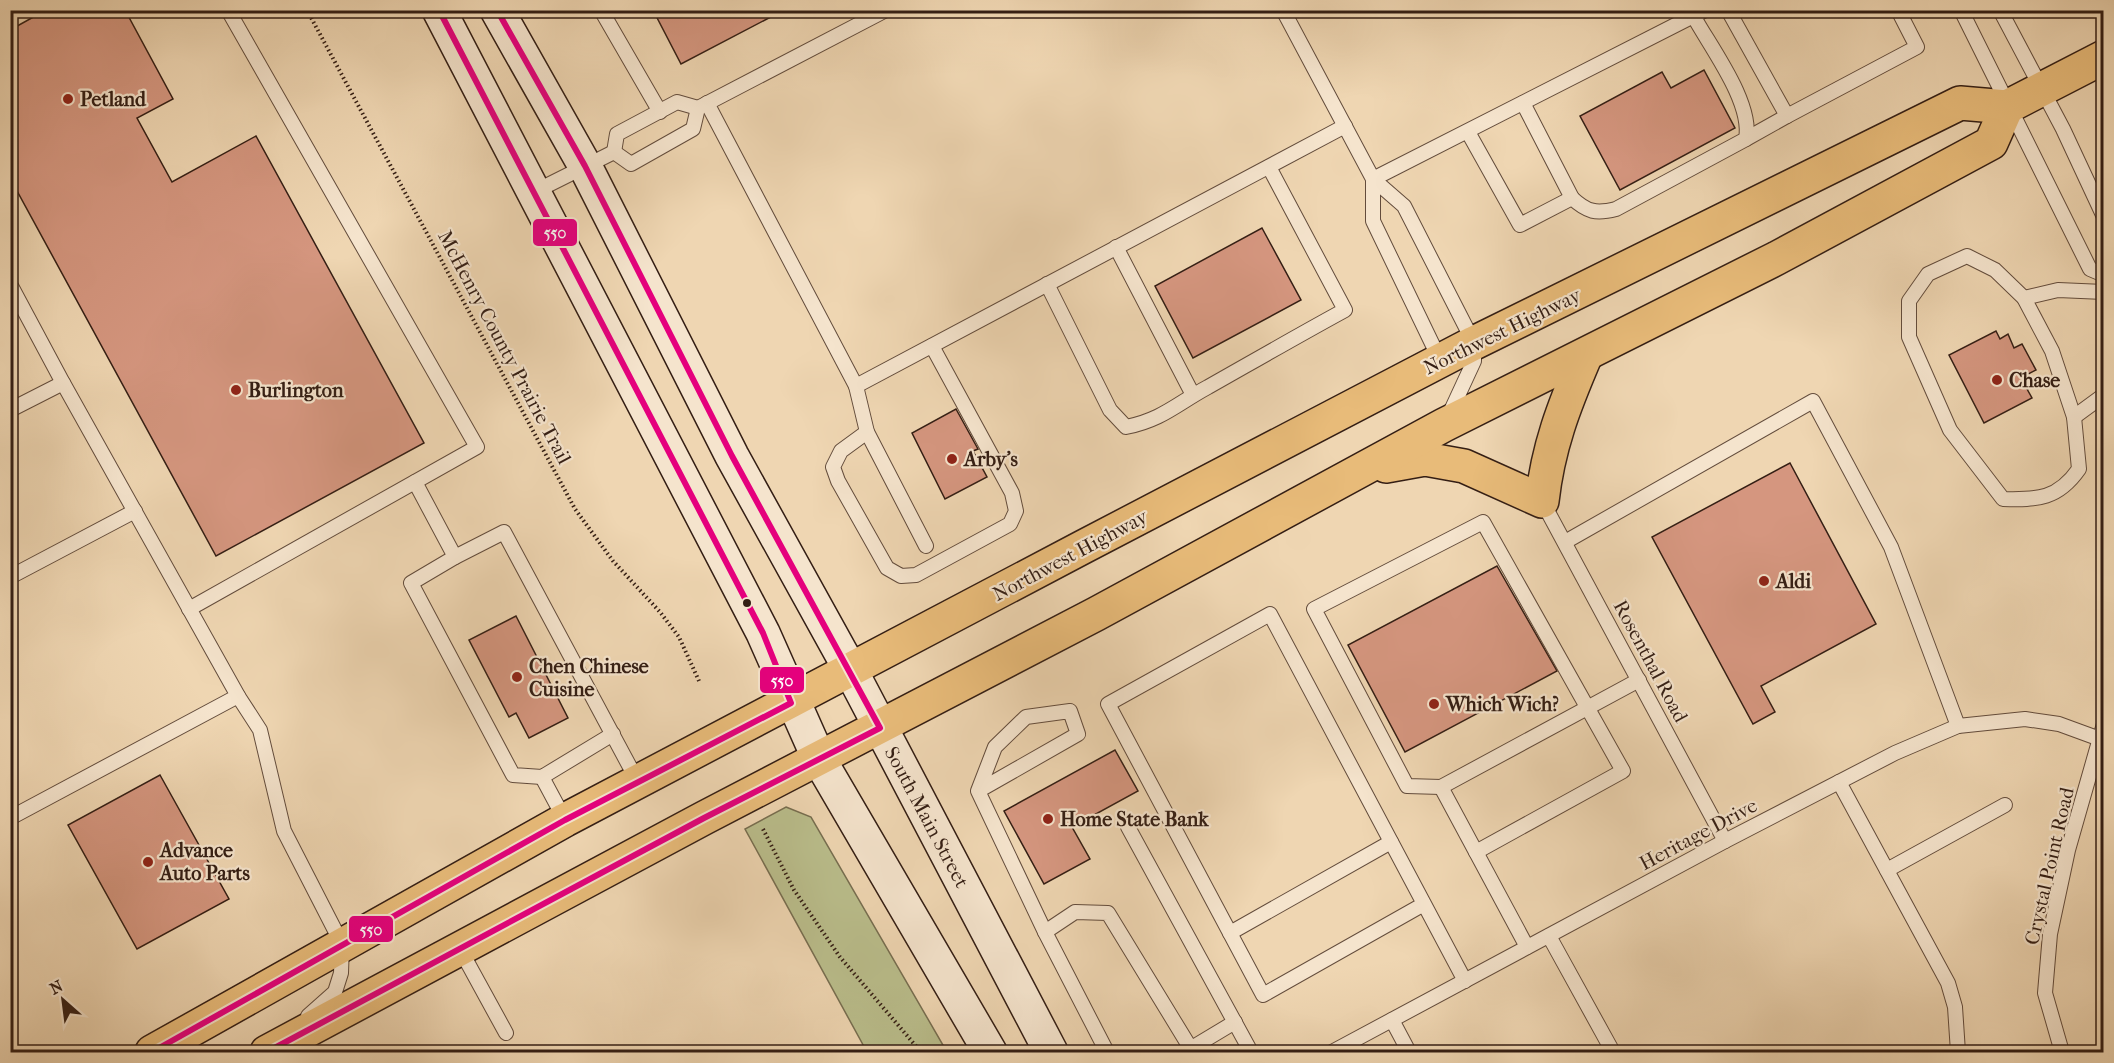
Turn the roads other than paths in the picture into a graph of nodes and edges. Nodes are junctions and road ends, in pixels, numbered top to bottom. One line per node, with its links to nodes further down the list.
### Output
1 (228, 10): 48 (lane)
2 (439, 10): 26 (street)
3 (496, 10): 23 (street, South Main Street)
4 (601, 10): 17 (lane)
5 (886, 10): 15 (lane)
6 (1283, 10): 19 (lane)
7 (1728, 10): 18 (lane)
8 (1898, 10): 18 (lane)
9 (1961, 10): 16 (lane)
10 (2000, 10): 13 (lane)
11 (1699, 14): 14 (lane); 21 (lane)
12 (2103, 57): 13 (main road)
13 (2041, 88): 16 (main road); 28 (lane)
14 (1523, 103): 20 (lane); 27 (lane)
15 (702, 105): 17 (lane); 22 (lane); 40 (lane)
16 (2007, 106): 30 (lane); 35 (main road, Northwest Highway); 37 (main road)
17 (660, 111): 22 (lane)
18 (1787, 116): 21 (lane)
19 (1345, 126): 24 (lane); 25 (lane)
20 (1468, 132): 25 (lane); 27 (lane)
21 (1746, 139): 27 (lane)
22 (614, 152): 23 (lane)
23 (585, 166): 26 (lane); 56 (street, South Main Street)
24 (1269, 167): 29 (lane); 41 (lane)
25 (1373, 179): 35 (lane); 38 (lane)
26 (532, 193): 59 (street)
27 (1572, 198)
28 (2103, 217)
29 (1116, 248): 32 (lane); 41 (lane)
30 (2103, 275)
31 (10, 284): 39 (lane)
32 (1047, 284): 36 (lane); 41 (lane)
33 (2103, 292): 34 (lane)
34 (2024, 298): 44 (lane); 44 (lane)
35 (1474, 343): 38 (main road, Northwest Highway); 45 (lane)
36 (932, 346): 40 (lane); 46 (lane)
37 (1585, 357): 45 (main road); 49 (main road)
38 (1440, 361): 56 (main road, Northwest Highway)
39 (63, 383): 43 (lane); 50 (lane)
40 (856, 386): 46 (lane)
41 (1193, 395)
42 (2103, 395): 44 (lane)
43 (10, 410)
44 (2074, 417)
45 (1444, 425): 47 (main road)
46 (867, 432): 52 (lane)
47 (1358, 472): 49 (main road); 63 (main road)
48 (415, 482): 53 (lane); 55 (lane)
49 (1542, 501): 51 (lane, Rosenthal Road)
50 (135, 511): 54 (lane); 55 (lane)
51 (1565, 542): 57 (lane, Rosenthal Road); 62 (lane)
52 (926, 546)
53 (455, 557): 64 (lane); 67 (lane)
54 (10, 577)
55 (189, 609): 58 (lane)
56 (851, 670): 59 (main road, Northwest Highway); 63 (street, South Main Street)
57 (1639, 680): 60 (lane); 76 (lane, Rosenthal Road)
58 (238, 696): 73 (lane); 84 (lane)
59 (792, 703): 66 (street); 68 (main road, Northwest Highway)
60 (1589, 707): 70 (lane); 70 (lane); 78 (lane)
61 (2103, 724): 65 (lane, Crystal Point Road)
62 (1958, 726): 65 (lane, Heritage Drive); 69 (lane, Heritage Drive)
63 (880, 728): 66 (main road); 95 (street, South Main Street)
64 (612, 734): 67 (lane); 68 (lane)
65 (2100, 739): 102 (lane, Crystal Point Road)
66 (819, 759): 86 (main road); 94 (street)
67 (542, 777): 74 (lane)
68 (638, 782): 74 (main road, Northwest Highway)
69 (1839, 782): 76 (lane, Heritage Drive); 79 (lane)
70 (1441, 787): 78 (lane)
71 (978, 791): 71 (lane); 81 (lane)
72 (2005, 805): 79 (lane)
73 (10, 818)
74 (565, 820): 84 (main road, Northwest Highway)
75 (1128, 827): 89 (lane)
76 (1725, 841): 83 (lane, Heritage Drive)
77 (1391, 842): 80 (lane); 82 (lane); 82 (lane)
78 (1476, 852): 85 (lane)
79 (1887, 870): 101 (lane)
80 (1424, 904): 82 (lane); 87 (lane)
81 (1045, 933): 91 (lane); 96 (lane)
82 (1230, 933)
83 (1549, 936): 85 (lane, Heritage Drive); 100 (lane)
84 (342, 944): 92 (main road, Northwest Highway); 93 (lane)
85 (1527, 947): 87 (lane, Heritage Drive)
86 (460, 949): 90 (lane); 93 (main road)
87 (1465, 981): 88 (lane, Heritage Drive)
88 (1392, 1020): 98 (lane, Heritage Drive); 99 (lane)
89 (1235, 1022): 91 (lane); 97 (lane)
90 (506, 1033)
91 (1187, 1051)
92 (152, 1053)
93 (266, 1053)
94 (990, 1053)
95 (1051, 1053)
96 (1107, 1053)
97 (1251, 1053)
98 (1332, 1053)
99 (1409, 1053)
100 (1613, 1053)
101 (1958, 1053)
102 (2061, 1053)

